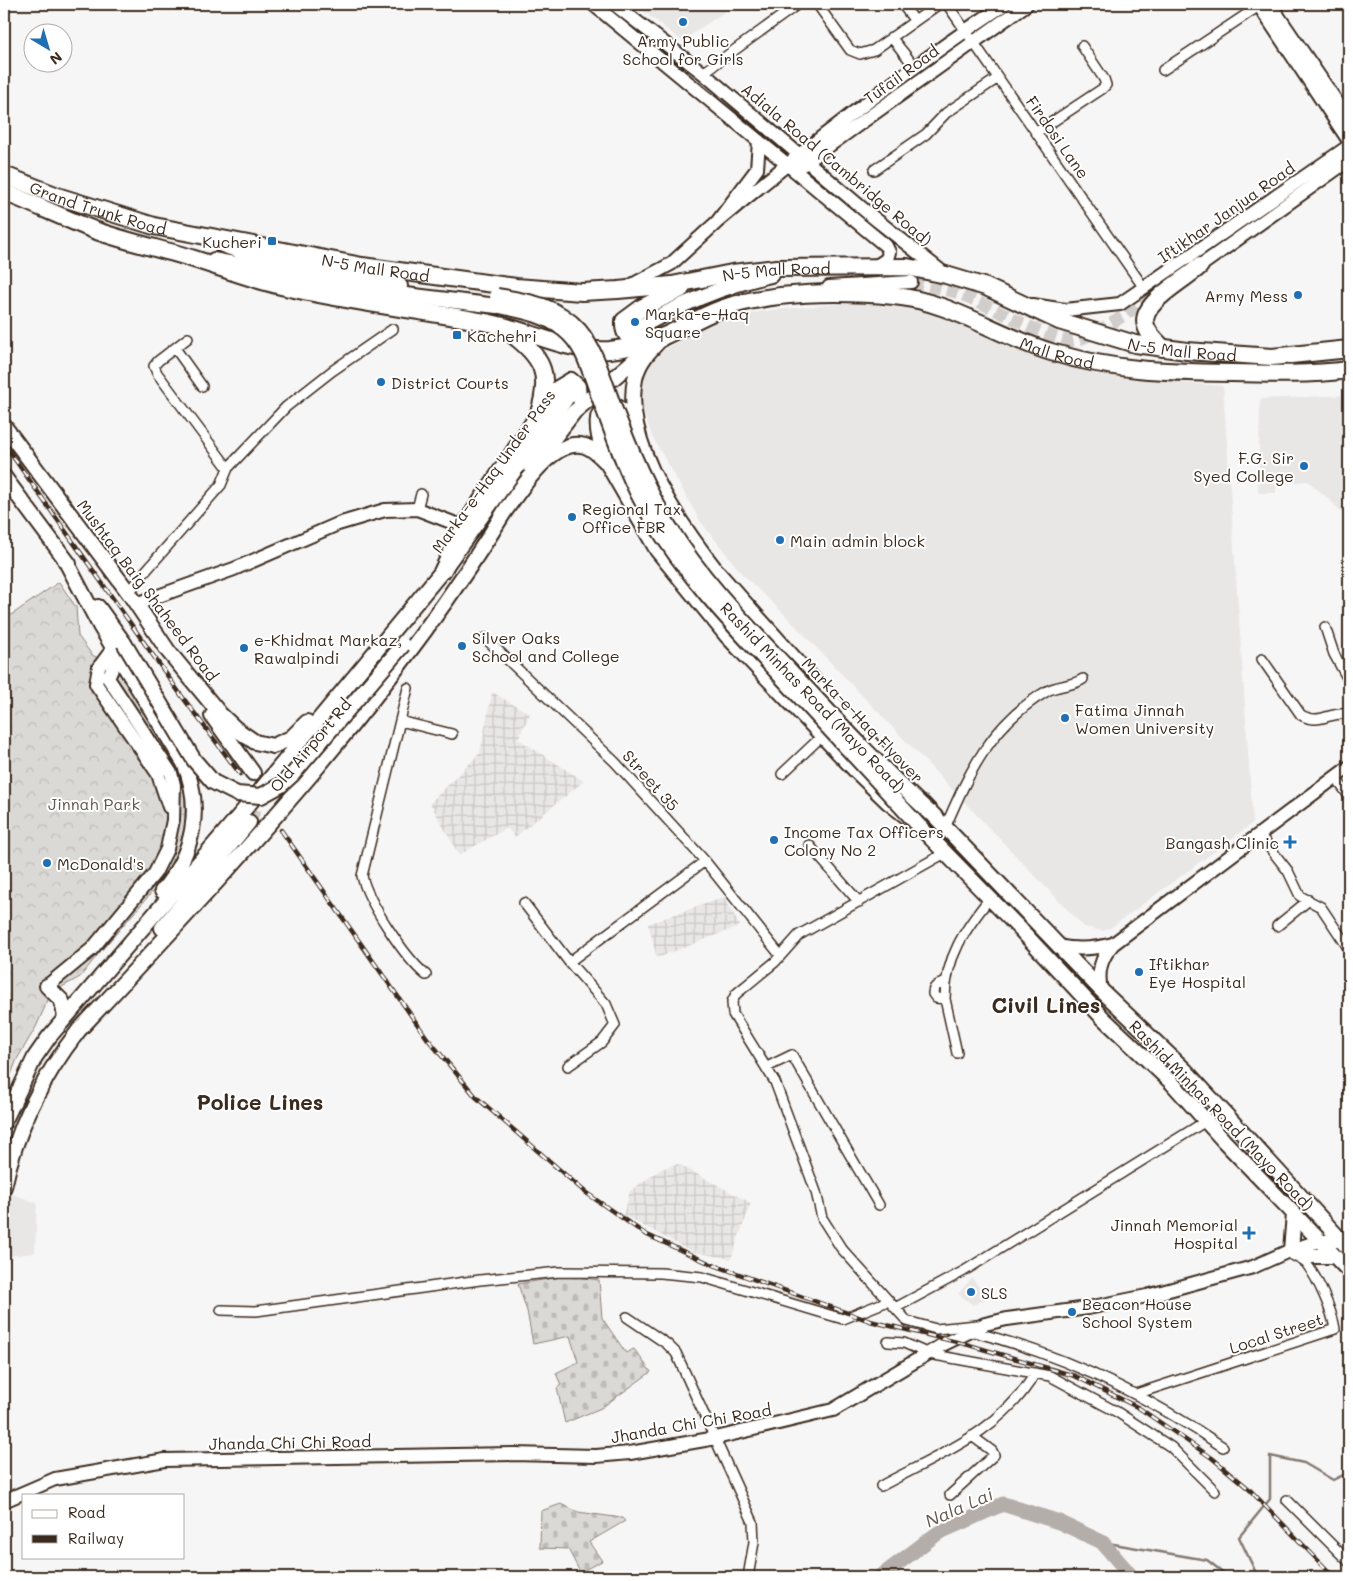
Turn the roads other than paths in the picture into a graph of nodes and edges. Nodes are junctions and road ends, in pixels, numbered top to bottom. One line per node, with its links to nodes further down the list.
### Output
1 (593, 4): 21 (main road, Adiala Road (Cambridge Road))
2 (614, 4): 17 (main road, Adiala Road (Cambridge Road))
3 (798, 4): 17 (street)
4 (817, 4): 13 (street)
5 (902, 4): 11 (street)
6 (939, 4): 11 (street)
7 (947, 4): 12 (street, Firdosi Lane)
8 (1005, 4): 12 (main road, Tufail Road)
9 (1027, 4): 12 (main road, Tufail Road)
10 (1262, 4): 16 (street); 19 (main road); 22 (main road)
11 (915, 21): 13 (street)
12 (969, 36): 15 (main road, Tufail Road); 18 (street, Firdosi Lane); 24 (main road, Tufail Road)
13 (891, 37): 15 (street)
14 (1082, 46): 20 (street)
15 (915, 67): 24 (main road, Tufail Road)
16 (1163, 70)
17 (703, 73): 24 (main road, Adiala Road (Cambridge Road))
18 (998, 78): 20 (street, Firdosi Lane); 27 (street)
19 (1349, 120)
20 (1037, 132): 39 (street, Firdosi Lane)
21 (759, 141): 26 (main road, Adiala Road (Cambridge Road)); 30 (main road)
22 (1349, 141)
23 (1349, 146): 39 (main road, Iftikhar Janjua Road)
24 (804, 157): 26 (main road, Tufail Road); 36 (main road, Adiala Road (Cambridge Road))
25 (1349, 160): 33 (main road, Iftikhar Janjua Road)
26 (790, 168): 30 (main road, Tufail Road); 35 (main road, Adiala Road (Cambridge Road))
27 (874, 170)
28 (4, 175): 31 (highway, Grand Trunk Road)
29 (4, 192): 32 (highway, Grand Trunk Road)
30 (716, 222): 40 (main road)
31 (195, 235): 40 (highway, N-5 Mall Road); 42 (main road, Marka-e-Haq Flyover)
32 (184, 256): 42 (main road, Marka-e-Haq Flyover); 44 (highway, Grand Trunk Road)
33 (1200, 266): 50 (highway)
34 (797, 268): 35 (highway, N-5 Mall Road); 37 (highway, N-5 Mall Road); 46 (main road)
35 (875, 268): 36 (highway, N-5 Mall Road)
36 (946, 275): 43 (highway, N-5 Mall Road)
37 (693, 282): 40 (highway, N-5 Mall Road); 47 (highway)
38 (911, 282): 41 (main road)
39 (1144, 288): 43 (main road, Iftikhar Janjua Road)
40 (618, 290)
41 (774, 296): 47 (highway, Mall Road); 54 (highway, Mall Road)
42 (497, 301): 92 (main road, Marka-e-Haq Flyover, bridge); 94 (main road, Marka-e-Haq Flyover, bridge)
43 (1021, 302): 50 (highway, N-5 Mall Road)
44 (499, 325): 47 (highway, Grand Trunk Road); 58 (highway)
45 (393, 329): 62 (street)
46 (631, 332)
47 (662, 337): 57 (main road, Old Airport Rd); 60 (main road, Rashid Minhas Road (Mayo Road))
48 (188, 338): 49 (street)
49 (175, 348): 55 (street); 62 (street)
50 (1163, 348): 52 (highway, N-5 Mall Road)
51 (1349, 350): 52 (highway, N-5 Mall Road); 53 (highway)
52 (1272, 357): 54 (highway)
53 (1349, 368): 54 (highway, Mall Road)
54 (1272, 374)
55 (202, 386)
56 (571, 392): 68 (main road, Marka-e-Haq Under Pass)
57 (574, 412): 58 (main road); 66 (main road, Old Airport Rd)
58 (538, 416): 67 (highway)
59 (4, 426): 70 (main road, Mushtaq Baig Shaheed Road)
60 (641, 443): 61 (main road); 92 (main road, Rashid Minhas Road (Mayo Road))
61 (606, 463): 66 (main road, Rashid Minhas Road (Mayo Road)); 84 (main road, Rashid Minhas Road (Mayo Road))
62 (228, 468): 70 (street)
63 (4, 477): 73 (main road)
64 (421, 494): 65 (street)
65 (417, 509): 67 (main road); 70 (main road)
66 (503, 514): 69 (main road, Old Airport Rd)
67 (464, 527): 68 (highway)
68 (443, 570): 79 (main road, Old Airport Rd)
69 (449, 596): 73 (main road, bridge); 87 (main road, Old Airport Rd)
70 (132, 599): 74 (main road, Mushtaq Baig Shaheed Road)
71 (1325, 627): 78 (street)
72 (485, 638): 100 (street, Street 35)
73 (119, 645): 76 (main road); 98 (main road)
74 (168, 652): 79 (main road, Mushtaq Baig Shaheed Road); 88 (main road)
75 (1262, 659): 81 (street)
76 (124, 662): 98 (main road); 111 (main road)
77 (1083, 680): 95 (street)
78 (1349, 681)
79 (351, 682): 85 (main road, Old Airport Rd)
80 (408, 688): 82 (street)
81 (1349, 714)
82 (400, 721): 83 (street); 112 (street)
83 (452, 734)
84 (822, 736): 89 (street); 94 (main road, Rashid Minhas Road (Mayo Road))
85 (286, 759): 87 (main road); 111 (main road, Old Airport Rd)
86 (1349, 767): 90 (main road)
87 (310, 773): 116 (main road, Old Airport Rd)
88 (253, 774)
89 (782, 774)
90 (1335, 777): 91 (street); 96 (main road)
91 (1349, 796)
92 (929, 812): 95 (main road, Rashid Minhas Road (Mayo Road))
93 (249, 822): 116 (main road)
94 (920, 827): 99 (main road, Rashid Minhas Road (Mayo Road))
95 (945, 828): 107 (main road, Rashid Minhas Road (Mayo Road))
96 (1259, 834): 102 (street); 106 (main road)
97 (810, 845): 103 (street)
98 (167, 849): 113 (main road)
99 (945, 853): 101 (main road, Rashid Minhas Road (Mayo Road)); 103 (street)
100 (704, 861): 109 (street, Street 35); 110 (street)
101 (990, 898): 117 (street); 120 (main road, Rashid Minhas Road (Mayo Road))
102 (1309, 900): 105 (street); 108 (street)
103 (859, 902): 109 (street)
104 (524, 903): 110 (street)
105 (1277, 926)
106 (1114, 944): 107 (main road); 114 (main road)
107 (1058, 946): 114 (main road, Rashid Minhas Road (Mayo Road))
108 (1349, 949)
109 (780, 955): 119 (street)
110 (569, 962): 118 (street)
111 (108, 966): 115 (main road, Old Airport Rd)
112 (426, 975)
113 (48, 986): 115 (main road)
114 (1100, 990): 126 (main road, Rashid Minhas Road (Mayo Road))
115 (65, 1017): 121 (main road, Old Airport Rd)
116 (79, 1030): 122 (main road, Old Airport Rd)
117 (956, 1053)
118 (568, 1066)
119 (767, 1067): 123 (street); 130 (street)
120 (1206, 1121): 124 (main road, Rashid Minhas Road (Mayo Road)); 131 (street)
121 (4, 1122)
122 (4, 1187)
123 (879, 1205)
124 (1294, 1214): 125 (main road, Rashid Minhas Road (Mayo Road)); 127 (main road)
125 (1320, 1240): 126 (main road, Jhanda Chi Chi Road); 127 (main road, Jhanda Chi Chi Road); 128 (main road, Rashid Minhas Road (Mayo Road))
126 (1346, 1245)
127 (1291, 1250): 128 (main road); 134 (main road, Jhanda Chi Chi Road); 139 (street, Local Street)
128 (1334, 1256): 129 (main road, Rashid Minhas Road (Mayo Road))
129 (1349, 1271)
130 (888, 1301): 131 (street); 132 (street)
131 (895, 1308): 134 (street)
132 (221, 1310)
133 (627, 1317): 141 (street)
134 (985, 1324): 135 (main road, Jhanda Chi Chi Road)
135 (970, 1331): 137 (main road, Jhanda Chi Chi Road); 139 (street)
136 (888, 1342): 137 (street)
137 (929, 1354): 138 (street); 141 (main road, Jhanda Chi Chi Road)
138 (1035, 1374): 140 (street); 144 (street)
139 (1136, 1394): 142 (street)
140 (972, 1436): 143 (street); 145 (street)
141 (716, 1438): 146 (main road, Jhanda Chi Chi Road); 149 (street)
142 (1223, 1447)
143 (881, 1486)
144 (1215, 1491)
145 (950, 1495)
146 (7, 1497)
147 (1287, 1500): 148 (street)
148 (1349, 1562)
149 (748, 1577)

